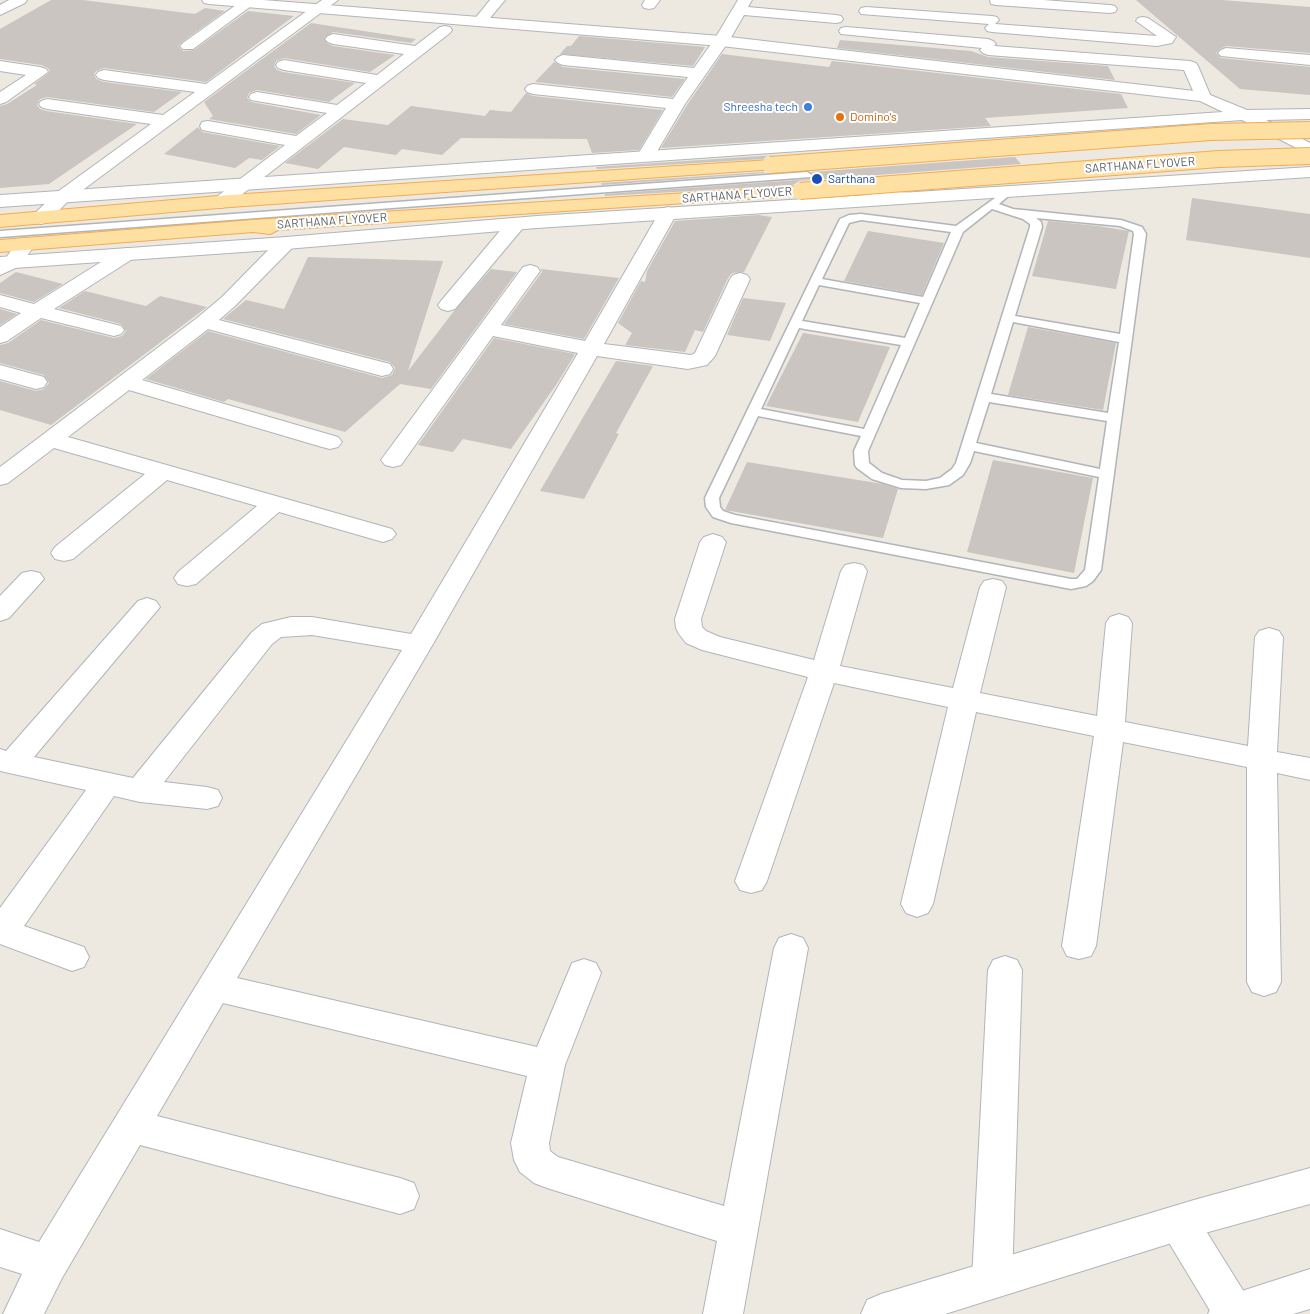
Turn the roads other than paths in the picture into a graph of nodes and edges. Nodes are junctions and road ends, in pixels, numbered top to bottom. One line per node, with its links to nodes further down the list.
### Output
1 (20, 0): 9 (street)
2 (209, 0): 5 (street)
3 (498, 0): 11 (street)
4 (996, 0): 8 (street); 13 (street)
5 (248, 3): 6 (street); 17 (street)
6 (325, 4): 11 (street); 29 (street)
7 (742, 5): 16 (street); 18 (street)
8 (1110, 9)
9 (0, 11)
10 (866, 11): 13 (street)
11 (480, 21): 16 (street)
12 (1143, 21): 13 (street)
13 (992, 24): 18 (street)
14 (445, 30): 19 (street)
15 (333, 39): 19 (street)
16 (721, 41): 25 (street); 26 (street)
17 (188, 46)
18 (988, 47): 25 (street); 32 (street)
19 (418, 51): 28 (street)
20 (1226, 53): 22 (street)
21 (563, 60): 26 (street)
22 (1310, 60)
23 (284, 65): 28 (street)
24 (0, 66): 33 (street)
25 (983, 70): 32 (street)
26 (699, 73): 35 (street)
27 (104, 75): 29 (street)
28 (379, 80): 36 (street)
29 (210, 89): 39 (street)
30 (532, 89): 35 (street)
31 (257, 97): 36 (street)
32 (1202, 97): 38 (street)
33 (0, 99)
34 (47, 104): 39 (street)
35 (677, 104): 45 (street)
36 (340, 110): 42 (street)
37 (1310, 114): 38 (street)
38 (1245, 115): 43 (street); 44 (street)
39 (166, 121): 52 (street)
40 (208, 126): 42 (street)
41 (1310, 130): 47 (main road, SARTHANA FLYOVER, bridge)
42 (298, 142): 50 (street)
43 (763, 148): 45 (street); 47 (main road)
44 (1310, 150)
45 (646, 156): 50 (street)
46 (1310, 156): 62 (main road, SARTHANA FLYOVER, bridge)
47 (725, 171): 49 (lane); 55 (main road, SARTHANA FLYOVER); 63 (lane)
48 (1310, 172): 51 (street)
49 (757, 179): 53 (lane); 65 (lane)
50 (242, 184): 52 (street); 55 (street)
51 (1009, 191): 53 (street); 56 (lane)
52 (62, 197): 54 (street); 59 (street)
53 (918, 197): 58 (street)
54 (0, 201)
55 (221, 202): 59 (main road, SARTHANA FLYOVER)
56 (991, 204): 57 (lane); 64 (lane)
57 (1013, 212): 79 (lane); 85 (lane)
58 (668, 213): 61 (street); 87 (street)
59 (41, 218): 60 (main road, SARTHANA FLYOVER)
60 (0, 221)
61 (516, 224): 66 (street); 77 (street)
62 (253, 226): 66 (main road); 68 (main road)
63 (0, 227)
64 (958, 230): 74 (lane); 76 (lane)
65 (0, 234)
66 (348, 237): 67 (street)
67 (286, 243): 70 (street); 80 (street)
68 (25, 244): 69 (main road); 71 (street)
69 (0, 246)
70 (127, 254): 71 (street); 78 (street)
71 (4, 265)
72 (530, 271): 82 (street)
73 (740, 279): 87 (street)
74 (815, 281): 76 (lane); 81 (lane)
75 (0, 301): 78 (street)
76 (927, 301): 86 (lane)
77 (448, 305)
78 (38, 310): 83 (street); 84 (street)
79 (1008, 318): 85 (lane); 92 (lane)
80 (204, 322): 88 (street); 91 (street)
81 (795, 324): 86 (lane); 93 (lane)
82 (488, 329): 87 (street); 99 (street)
83 (114, 330)
84 (0, 337)
85 (1125, 338): 94 (lane)
86 (909, 342): 95 (lane)
87 (591, 350): 115 (street)
88 (382, 369)
89 (0, 372): 90 (street)
90 (36, 382)
91 (124, 382): 96 (street); 97 (street)
92 (984, 397): 94 (lane); 98 (lane)
93 (753, 411): 95 (lane); 101 (lane)
94 (1114, 418): 101 (lane)
95 (869, 434): 98 (lane)
96 (50, 439): 100 (street); 102 (street)
97 (330, 442)
98 (968, 446): 101 (lane)
99 (393, 460)
100 (163, 472): 103 (street); 106 (street)
101 (1106, 474)
102 (0, 478)
103 (275, 503): 104 (street); 108 (street)
104 (383, 534)
105 (713, 542): 116 (street)
106 (64, 553)
107 (854, 571): 116 (street)
108 (187, 578)
109 (32, 579): 112 (street)
110 (992, 587): 117 (street)
111 (147, 607): 120 (street)
112 (0, 612)
113 (1118, 622): 118 (street)
114 (1269, 637): 119 (street)
115 (420, 644): 123 (street); 133 (street)
116 (824, 672): 117 (street); 125 (street)
117 (964, 700): 118 (street); 126 (street)
118 (1110, 729): 119 (street); 127 (street)
119 (1262, 759): 121 (street); 132 (street)
120 (6, 761): 122 (street)
121 (1310, 769)
122 (107, 784): 123 (street); 129 (street)
123 (140, 791): 124 (street)
124 (207, 798)
125 (750, 881)
126 (917, 904)
127 (1080, 946)
128 (791, 948): 139 (street)
129 (72, 957)
130 (1005, 970): 142 (street)
131 (584, 973): 134 (street)
132 (1264, 982)
133 (216, 987): 134 (street); 135 (street)
134 (547, 1065): 139 (street)
135 (132, 1126): 137 (street); 141 (street)
136 (1310, 1186): 138 (street)
137 (400, 1196)
138 (1180, 1223): 142 (street); 144 (street)
139 (739, 1229): 146 (street)
140 (0, 1248): 141 (street)
141 (48, 1264): 145 (street)
142 (992, 1280): 147 (street)
143 (1310, 1289): 144 (street)
144 (1233, 1313)
145 (23, 1314)
146 (723, 1314)
147 (881, 1314)

